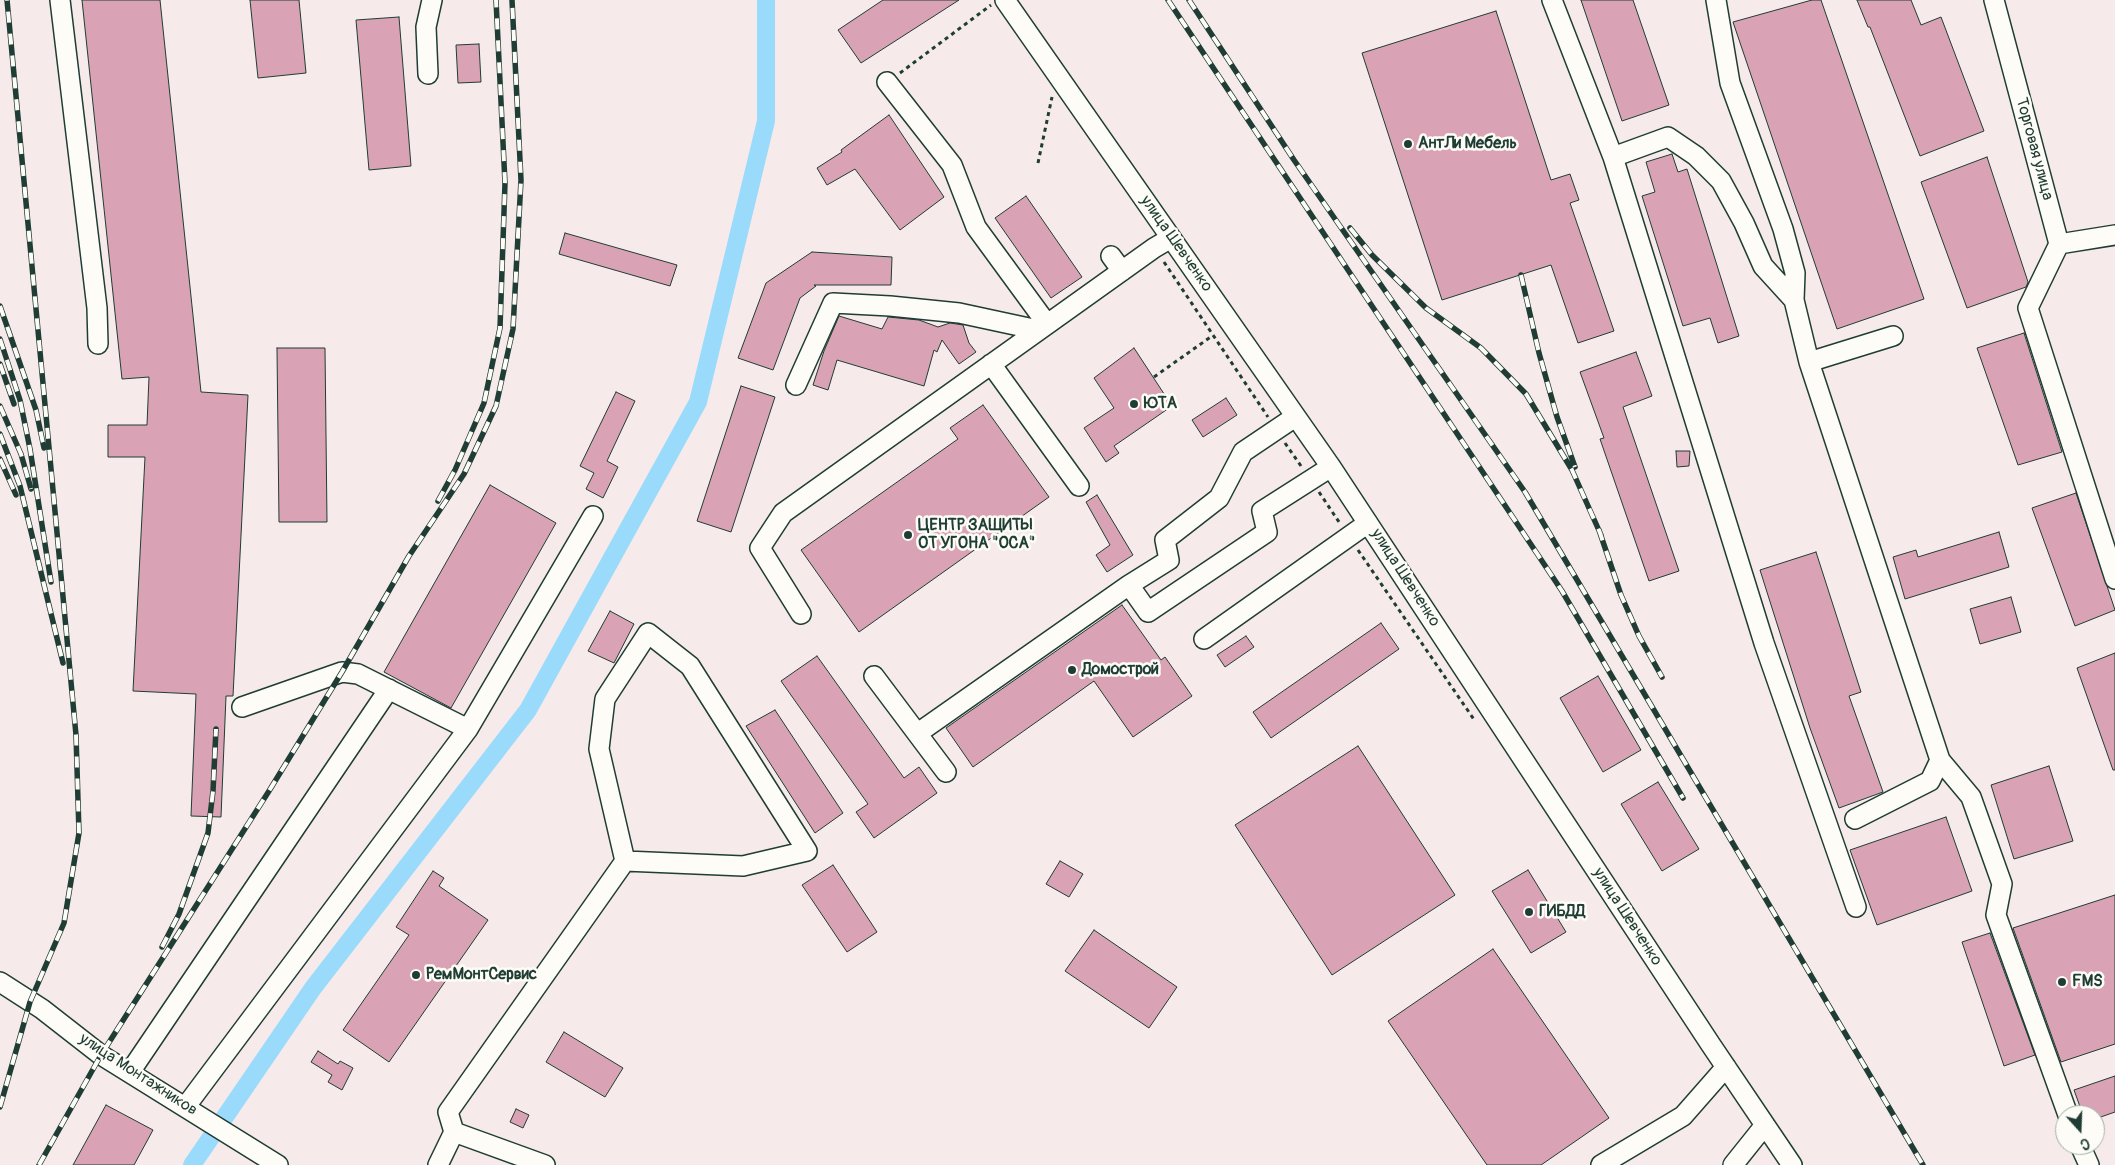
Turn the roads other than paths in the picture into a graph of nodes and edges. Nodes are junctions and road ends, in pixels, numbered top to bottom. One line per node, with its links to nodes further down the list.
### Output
1 (60, 0): 16 (street)
2 (432, 0): 7 (street)
3 (1552, 0): 9 (street)
4 (1716, 0): 13 (street)
5 (1994, 0): 12 (street, Торговая улица)
6 (998, 6): 11 (street, улица Шевченко)
7 (428, 74)
8 (887, 82): 14 (street)
9 (1613, 157): 13 (street); 38 (street)
10 (2115, 235): 12 (street)
11 (1171, 238): 14 (street); 20 (street, улица Шевченко)
12 (2059, 244): 25 (street)
13 (1794, 300): 17 (street)
14 (1043, 327): 18 (street); 19 (street)
15 (1893, 336): 17 (street)
16 (98, 344)
17 (1808, 362): 34 (street)
18 (991, 364): 22 (street); 27 (street)
19 (796, 385)
20 (1295, 417): 21 (street, улица Шевченко); 26 (street)
21 (1331, 467): 24 (street, улица Шевченко); 26 (street)
22 (1079, 486)
23 (593, 516): 32 (street)
24 (1368, 523): 28 (street); 40 (street, улица Шевченко)
25 (2115, 579)
26 (1129, 585): 33 (street)
27 (801, 614)
28 (1204, 640)
29 (874, 676): 33 (street)
30 (389, 689): 31 (street); 32 (street); 41 (street)
31 (242, 707)
32 (468, 729): 43 (street)
33 (918, 733): 35 (street)
34 (1940, 760): 36 (street); 42 (street)
35 (946, 772)
36 (1855, 820)
37 (624, 861): 37 (street); 45 (street)
38 (1856, 907)
39 (0, 982): 41 (street, улица Монтажников)
40 (1726, 1067): 44 (street, улица Шевченко); 49 (street)
41 (130, 1072): 43 (street, улица Монтажников)
42 (2064, 1105)
43 (186, 1106): 46 (street, улица Монтажников)
44 (1765, 1125): 50 (street); 51 (street, улица Шевченко)
45 (454, 1132): 47 (street); 48 (street)
46 (278, 1165)
47 (438, 1165)
48 (545, 1165)
49 (1601, 1165)
50 (1733, 1165)
51 (1792, 1165)

